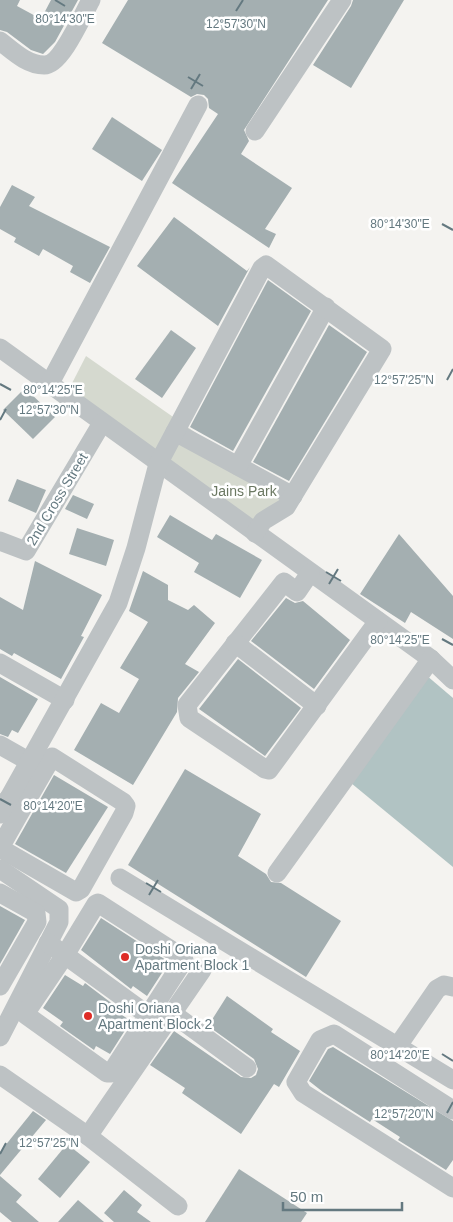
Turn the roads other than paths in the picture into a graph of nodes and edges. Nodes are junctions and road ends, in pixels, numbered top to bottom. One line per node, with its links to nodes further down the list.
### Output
1 (91, 0): 3 (street)
2 (342, 0): 5 (street)
3 (0, 41)
4 (198, 105): 8 (street)
5 (256, 131)
6 (326, 308): 10 (street); 12 (street); 13 (street)
7 (0, 349): 8 (street)
8 (50, 383): 9 (street)
9 (102, 423): 11 (street); 15 (street, 2nd Cross Street)
10 (175, 432): 11 (street); 12 (street)
11 (158, 464): 14 (street); 22 (street)
12 (238, 466): 13 (street)
13 (293, 496): 14 (street)
14 (255, 533): 16 (street)
15 (0, 541)
16 (310, 573): 17 (street); 18 (street)
17 (378, 621): 19 (street); 23 (street)
18 (236, 643): 23 (street); 23 (street)
19 (431, 659): 21 (street); 28 (street)
20 (0, 663): 22 (street)
21 (453, 680)
22 (65, 700): 25 (street)
23 (316, 706)
24 (2, 750): 25 (street)
25 (30, 762): 26 (street)
26 (10, 806): 26 (street)
27 (0, 869): 31 (street)
28 (277, 873)
29 (120, 878): 39 (street)
30 (0, 893): 34 (street)
31 (48, 943): 32 (street); 38 (street)
32 (65, 955): 37 (street); 37 (street); 37 (street)
33 (202, 970): 36 (street)
34 (0, 986)
35 (453, 987): 39 (street)
36 (172, 1013): 40 (street); 44 (street)
37 (149, 1016)
38 (0, 1037)
39 (397, 1046): 42 (street)
40 (247, 1068)
41 (0, 1075): 44 (street)
42 (453, 1080)
43 (453, 1110): 45 (street)
44 (88, 1136): 46 (street)
45 (453, 1188)
46 (178, 1206)

